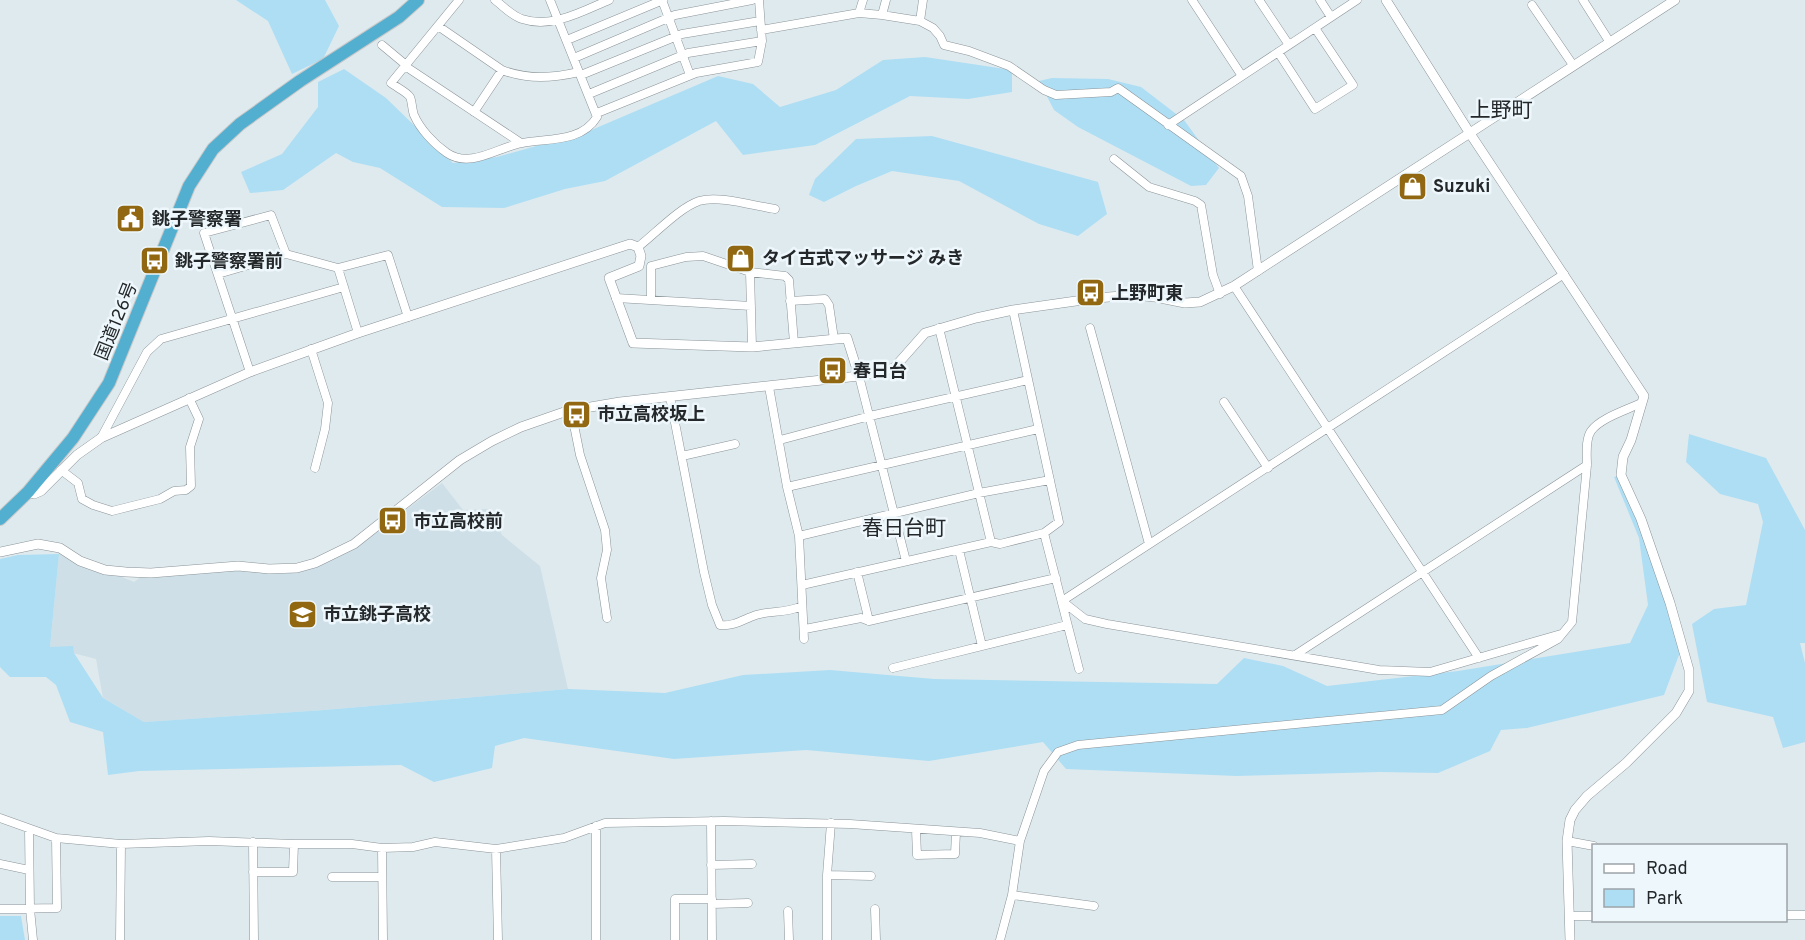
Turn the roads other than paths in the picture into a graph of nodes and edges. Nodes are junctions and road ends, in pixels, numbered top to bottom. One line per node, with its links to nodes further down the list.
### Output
1 (418, 0): 101 (highway, 国道126号)
2 (459, 0): 27 (street)
3 (495, 0): 24 (street)
4 (609, 0): 24 (street)
5 (662, 0): 23 (street); 30 (street)
6 (752, 0): 23 (street)
7 (759, 0): 26 (street)
8 (862, 0): 20 (street)
9 (886, 0): 21 (street)
10 (922, 0): 25 (street)
11 (1259, 0): 34 (street)
12 (1320, 0): 22 (street)
13 (1357, 0): 22 (street)
14 (1386, 0): 48 (street)
15 (1583, 0): 32 (street)
16 (1675, 0): 32 (street)
17 (554, 1): 24 (street)
18 (1194, 1): 43 (street)
19 (1532, 5): 39 (street)
20 (859, 13): 21 (street); 26 (street)
21 (882, 15): 25 (street)
22 (1331, 17): 28 (street)
23 (668, 18): 29 (street); 37 (street)
24 (558, 20): 30 (street)
25 (920, 21): 47 (street)
26 (760, 25): 29 (street); 31 (street)
27 (438, 26): 38 (street); 40 (street)
28 (1315, 28): 34 (street); 35 (street)
29 (675, 38): 36 (street); 41 (street)
30 (567, 40): 37 (street)
31 (762, 41): 36 (street); 42 (street)
32 (1609, 41): 39 (street)
33 (382, 45): 38 (street)
34 (1289, 45): 35 (street)
35 (1278, 52): 43 (street)
36 (682, 56): 42 (street); 44 (street)
37 (574, 58): 41 (street)
38 (406, 65): 45 (street); 49 (street)
39 (1573, 65): 48 (street)
40 (502, 70): 41 (street); 45 (street)
41 (580, 74): 44 (street)
42 (690, 75): 46 (street)
43 (1242, 76): 47 (street)
44 (588, 94): 46 (street)
45 (474, 112): 49 (street)
46 (597, 114): 49 (street)
47 (1168, 125): 55 (street)
48 (1469, 132): 55 (street); 58 (street)
49 (521, 143)
50 (1114, 159): 61 (street)
51 (775, 209): 52 (street)
52 (638, 247): 62 (street); 67 (street)
53 (286, 254): 54 (street); 57 (street); 57 (street)
54 (338, 268): 60 (street); 67 (street)
55 (1258, 271): 59 (street)
56 (750, 272): 63 (street); 64 (street); 65 (street)
57 (218, 274): 68 (street)
58 (1564, 274): 84 (street); 87 (street)
59 (1234, 286): 61 (street); 87 (street)
60 (344, 287): 68 (street); 71 (street)
61 (1220, 294): 66 (street)
62 (616, 298): 63 (street); 74 (street)
63 (651, 300): 65 (street)
64 (790, 300): 72 (street); 73 (street)
65 (751, 306): 74 (street)
66 (1013, 310): 69 (street); 78 (street)
67 (408, 317): 71 (street)
68 (233, 318): 76 (street); 89 (street)
69 (939, 328): 77 (street); 80 (street)
70 (1090, 328): 108 (street)
71 (358, 333): 75 (street)
72 (834, 339): 73 (street); 77 (street)
73 (794, 342): 74 (street)
74 (752, 346)
75 (311, 349): 76 (street); 96 (street)
76 (250, 372): 82 (street)
77 (859, 376): 79 (street); 86 (street)
78 (1028, 380): 80 (street); 88 (street)
79 (769, 387): 81 (street); 90 (street)
80 (956, 396): 86 (street); 92 (street)
81 (670, 397): 85 (street); 93 (street)
82 (189, 398): 89 (street); 98 (street)
83 (1224, 402): 97 (street)
84 (1641, 403): 94 (street); 139 (street)
85 (571, 411): 110 (street); 119 (street)
86 (870, 416): 90 (street); 95 (street)
87 (1328, 428): 97 (street); 112 (street)
88 (1038, 429): 92 (street); 99 (street)
89 (101, 438): 98 (street)
90 (780, 440): 100 (street)
91 (735, 444): 93 (street)
92 (968, 447): 95 (street); 102 (street)
93 (682, 456): 118 (street)
94 (1587, 465): 112 (street); 123 (street)
95 (882, 466): 100 (street); 103 (street)
96 (315, 468)
97 (1268, 468): 108 (street)
98 (61, 470): 101 (street)
99 (1050, 480): 102 (street); 105 (street)
100 (787, 487): 106 (street)
101 (28, 492): 104 (highway, 国道126号)
102 (979, 493): 103 (street); 107 (street)
103 (894, 513): 106 (street); 111 (street)
104 (0, 519)
105 (1044, 533): 107 (street); 114 (street)
106 (799, 536): 115 (street)
107 (991, 542): 109 (street)
108 (1149, 544): 117 (street)
109 (958, 550): 111 (street); 116 (street)
110 (0, 552)
111 (906, 561): 113 (street)
112 (1422, 571): 126 (street); 127 (street)
113 (857, 572): 115 (street); 120 (street)
114 (1056, 578): 116 (street); 117 (street)
115 (802, 585): 118 (street)
116 (970, 597): 120 (street); 125 (street)
117 (1062, 601): 121 (street); 126 (street)
118 (802, 606): 122 (street)
119 (607, 618)
120 (869, 621): 122 (street)
121 (1067, 625): 125 (street); 129 (street)
122 (804, 629): 124 (street)
123 (1562, 634): 127 (street); 138 (street)
124 (804, 639)
125 (982, 646): 128 (street)
126 (1295, 655): 127 (street)
127 (1479, 658)
128 (893, 668)
129 (1079, 669)
130 (0, 818): 134 (street)
131 (711, 821): 132 (street); 133 (street); 148 (street)
132 (831, 824): 135 (street); 151 (street)
133 (596, 826): 145 (street); 172 (street)
134 (28, 829): 137 (street); 149 (street)
135 (916, 830): 136 (street); 136 (street)
136 (956, 832): 138 (street)
137 (56, 838): 141 (street); 160 (street)
138 (1020, 841): 155 (street)
139 (1567, 841): 143 (street); 165 (street)
140 (253, 842): 141 (street); 142 (street); 150 (street)
141 (121, 843): 168 (street)
142 (294, 844): 144 (street); 150 (street)
143 (1592, 846)
144 (382, 848): 145 (street); 154 (street)
145 (496, 849): 171 (street)
146 (0, 864): 149 (street)
147 (752, 864): 148 (street)
148 (711, 865): 156 (street)
149 (29, 870): 160 (street)
150 (253, 872): 169 (street)
151 (827, 875): 152 (street); 176 (street)
152 (871, 876)
153 (332, 877): 154 (street)
154 (382, 877): 170 (street)
155 (1012, 895): 158 (street); 178 (street)
156 (712, 902): 157 (street); 173 (street); 174 (street)
157 (748, 903)
158 (1094, 906)
159 (0, 909): 160 (street)
160 (30, 909): 167 (street)
161 (875, 909): 177 (street)
162 (788, 911): 175 (street)
163 (1787, 915): 164 (street)
164 (1805, 915)
165 (1570, 916): 166 (street); 179 (street)
166 (1592, 916)
167 (33, 940)
168 (120, 940)
169 (254, 940)
170 (383, 940)
171 (498, 940)
172 (596, 940)
173 (675, 940)
174 (712, 940)
175 (789, 940)
176 (827, 940)
177 (876, 940)
178 (1000, 940)
179 (1570, 940)

